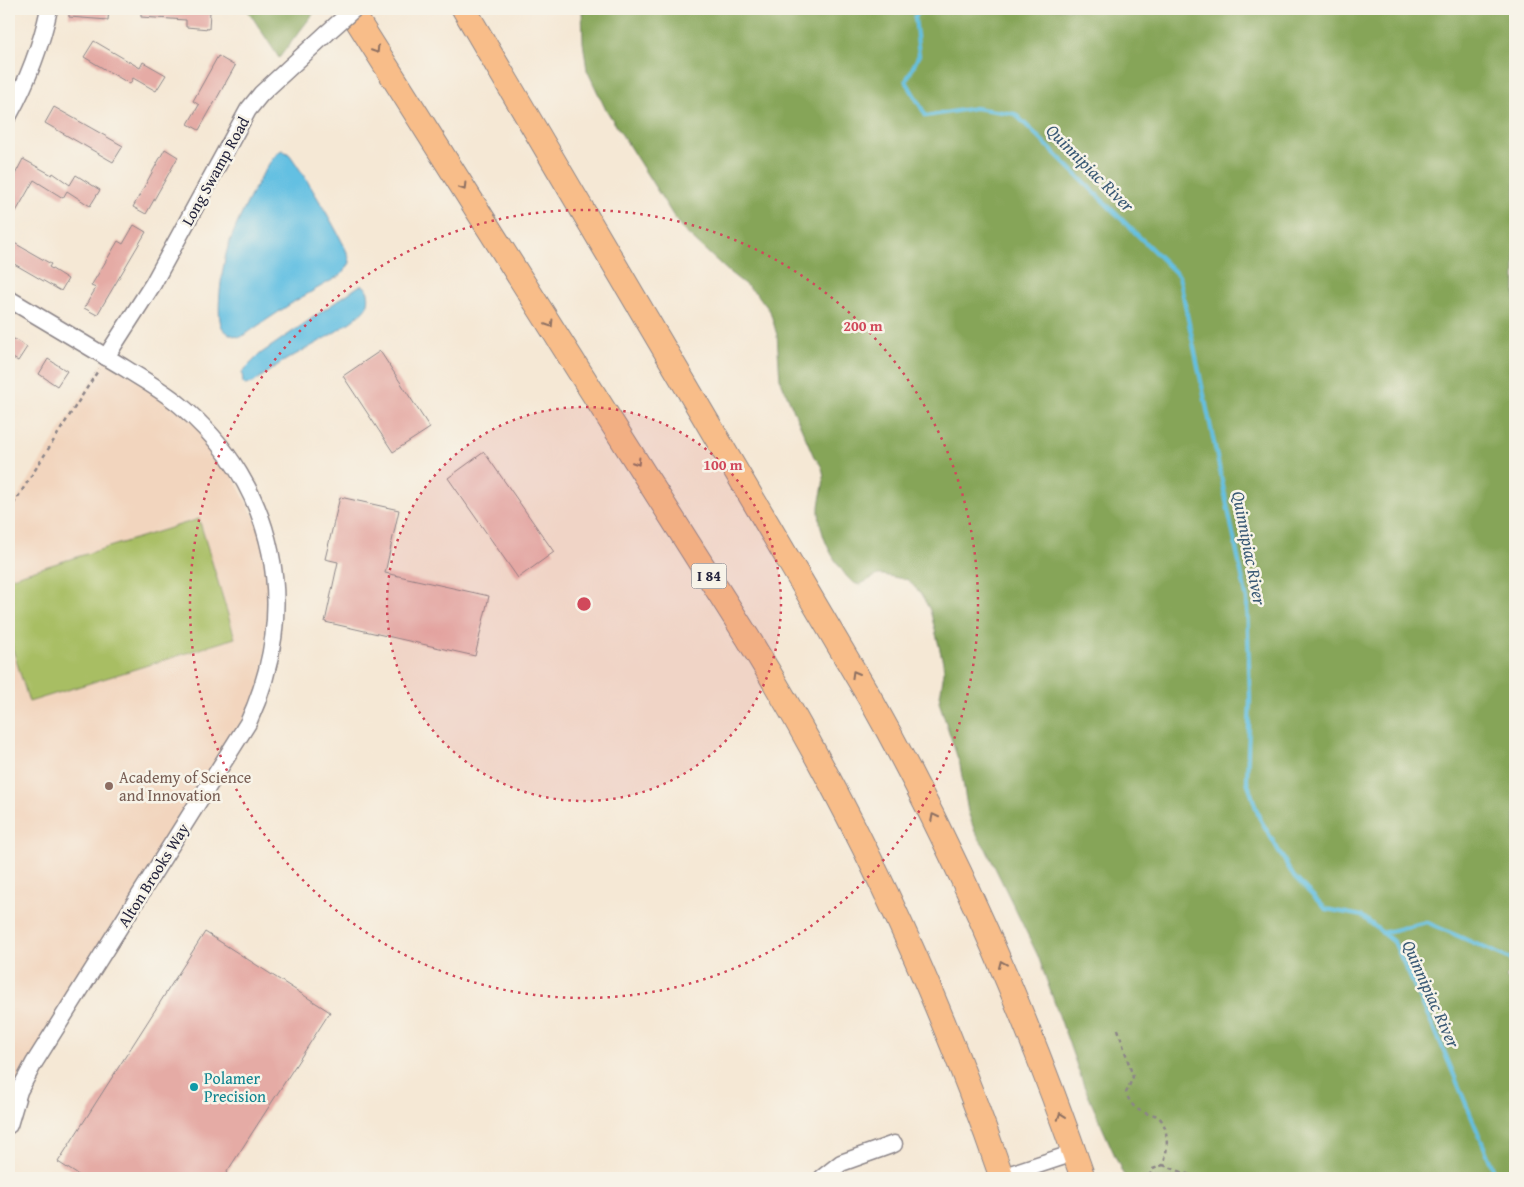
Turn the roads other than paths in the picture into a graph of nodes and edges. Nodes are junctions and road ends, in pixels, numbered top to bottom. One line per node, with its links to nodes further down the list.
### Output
1 (49, 9): 4 (street)
2 (352, 9): 6 (street, Long Swamp Road, bridge); 11 (highway, I 84, one-way to 11)
3 (464, 9): 9 (highway, one-way to 3)
4 (9, 115)
5 (9, 299): 6 (street, Alton Brooks Way)
6 (106, 357): 7 (street, Alton Brooks Way)
7 (9, 1124)
8 (894, 1144): 10 (street)
9 (1074, 1153): 11 (street); 12 (highway)
10 (822, 1178)
11 (1001, 1178)
12 (1083, 1178)

